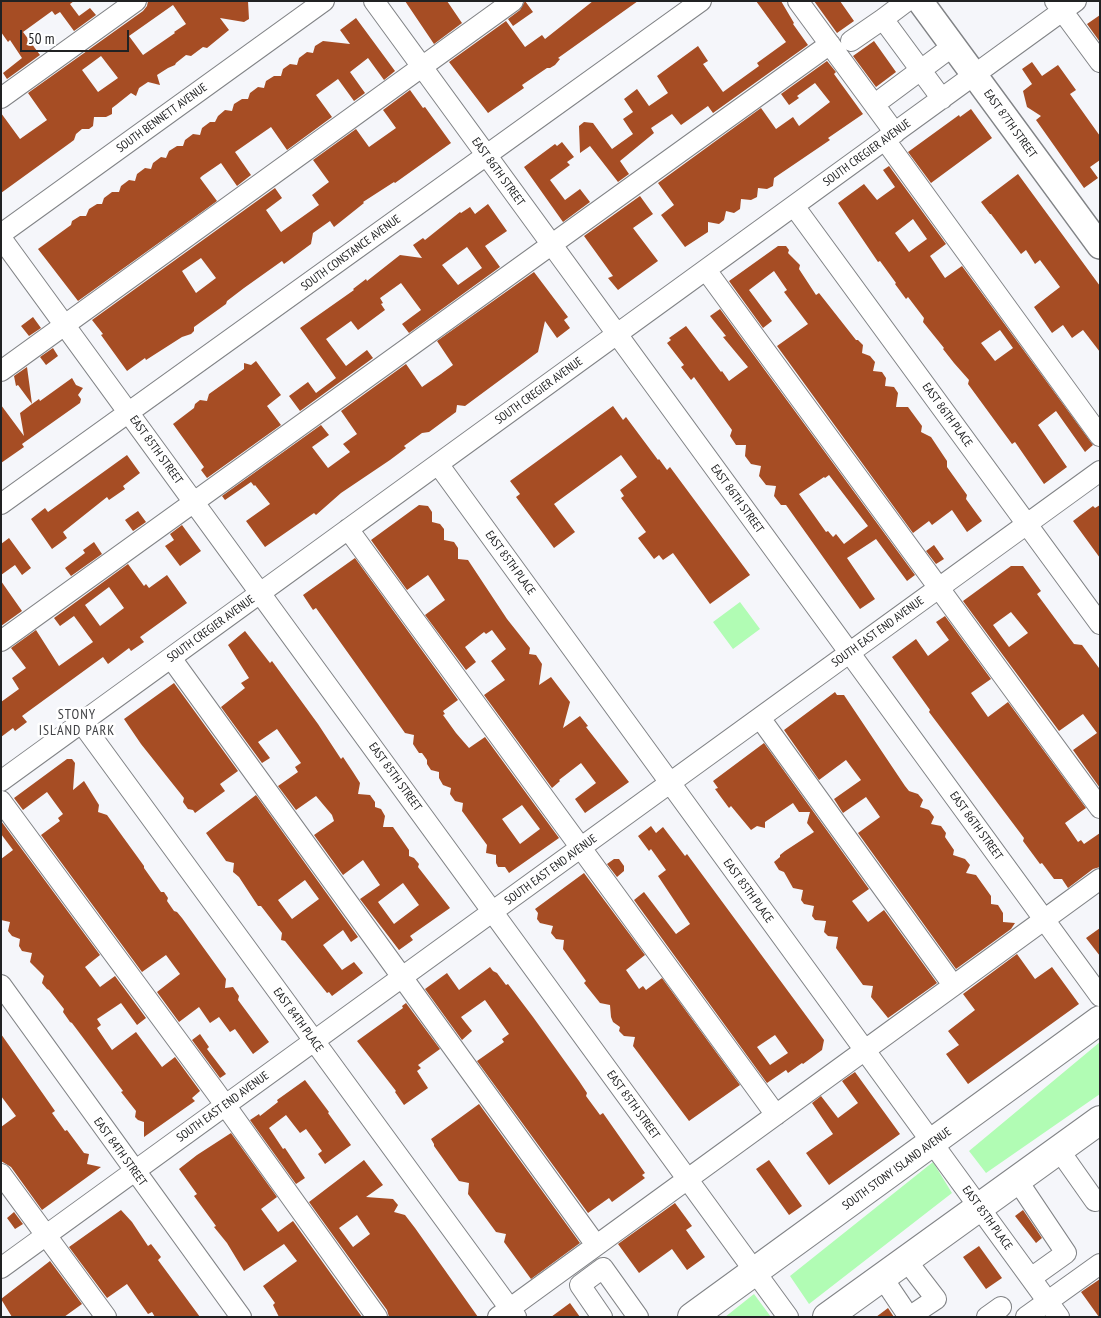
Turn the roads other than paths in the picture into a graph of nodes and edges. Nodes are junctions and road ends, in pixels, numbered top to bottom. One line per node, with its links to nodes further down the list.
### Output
1 (136, 1): 18 (street)
2 (324, 1): 24 (street, SOUTH BENNETT AVENUE)
3 (374, 1): 15 (street, EAST 86TH STREET)
4 (513, 1): 15 (street)
5 (701, 1): 22 (street, SOUTH CONSTANCE AVENUE)
6 (798, 1): 12 (street)
7 (907, 1): 10 (street)
8 (920, 1): 13 (main road, EAST 87TH STREET)
9 (1065, 5): 14 (street); 17 (street, SOUTH CREGIER AVENUE)
10 (883, 19): 11 (street); 16 (street)
11 (852, 41)
12 (830, 44): 21 (street); 26 (street)
13 (953, 46): 16 (street); 17 (main road, EAST 87TH STREET)
14 (1100, 62)
15 (422, 67): 22 (street, EAST 86TH STREET); 29 (street)
16 (921, 71): 19 (street); 20 (street)
17 (974, 75): 20 (street, SOUTH CREGIER AVENUE); 27 (main road, EAST 87TH STREET)
18 (1, 98)
19 (883, 98)
20 (942, 99): 21 (street, SOUTH CREGIER AVENUE)
21 (890, 136): 23 (street, SOUTH CREGIER AVENUE); 33 (street)
22 (486, 156): 26 (street, EAST 86TH STREET); 32 (street, SOUTH CONSTANCE AVENUE)
23 (794, 206): 28 (street, SOUTH CREGIER AVENUE); 38 (street, EAST 86TH PLACE)
24 (1, 234)
25 (1, 238): 29 (street, EAST 85TH STREET)
26 (552, 245): 30 (street, EAST 86TH STREET); 36 (street)
27 (1100, 246)
28 (706, 270): 30 (street, SOUTH CREGIER AVENUE); 40 (street)
29 (65, 325): 31 (street); 32 (street, EAST 85TH STREET)
30 (617, 334): 34 (street, SOUTH CREGIER AVENUE); 44 (street, EAST 86TH STREET)
31 (1, 371)
32 (129, 413): 36 (street, EAST 85TH STREET); 37 (street, SOUTH CONSTANCE AVENUE)
33 (1100, 436)
34 (438, 464): 39 (street, SOUTH CREGIER AVENUE); 49 (street, EAST 85TH PLACE)
35 (1100, 471): 38 (street, SOUTH EAST END AVENUE)
36 (194, 503): 41 (street, EAST 85TH STREET); 43 (street)
37 (1, 504)
38 (1026, 524): 40 (street, SOUTH EAST END AVENUE); 42 (street, EAST 86TH PLACE)
39 (348, 530): 41 (street, SOUTH CREGIER AVENUE); 52 (street)
40 (939, 588): 44 (street, SOUTH EAST END AVENUE); 51 (street)
41 (260, 593): 45 (street, SOUTH CREGIER AVENUE); 54 (street, EAST 85TH STREET)
42 (1100, 624)
43 (1, 642)
44 (849, 653): 46 (street, SOUTH EAST END AVENUE); 55 (street, EAST 86TH STREET)
45 (171, 658): 47 (street, SOUTH CREGIER AVENUE); 56 (street)
46 (760, 718): 49 (street, SOUTH EAST END AVENUE); 58 (street)
47 (82, 722): 48 (street, SOUTH CREGIER AVENUE); 61 (street, EAST 84TH PLACE)
48 (1, 781)
49 (670, 783): 52 (street, SOUTH EAST END AVENUE); 62 (street, EAST 85TH PLACE)
50 (1, 801): 63 (street)
51 (1100, 808)
52 (581, 848): 54 (street, SOUTH EAST END AVENUE); 64 (street)
53 (1100, 879): 55 (street)
54 (494, 911): 56 (street, SOUTH EAST END AVENUE); 70 (street, EAST 85TH STREET)
55 (1044, 919): 58 (street); 59 (street, EAST 86TH STREET)
56 (402, 978): 61 (street, SOUTH EAST END AVENUE); 75 (street)
57 (1, 985): 68 (street, EAST 84TH STREET)
58 (953, 985): 62 (street)
59 (1100, 996)
60 (1100, 1020): 66 (highway, SOUTH STONY ISLAND AVENUE)
61 (314, 1042): 63 (street, SOUTH EAST END AVENUE); 84 (street, EAST 84TH PLACE)
62 (864, 1050): 64 (street); 66 (street, EAST 85TH PLACE)
63 (225, 1105): 68 (street, SOUTH EAST END AVENUE); 87 (street)
64 (776, 1115): 70 (street)
65 (1100, 1120): 67 (highway)
66 (933, 1143): 73 (street, EAST 85TH PLACE); 79 (highway, SOUTH STONY ISLAND AVENUE)
67 (1059, 1150): 71 (highway); 72 (street)
68 (134, 1171): 74 (street, SOUTH EAST END AVENUE); 86 (street, EAST 84TH STREET)
69 (1, 1174): 74 (street)
70 (687, 1179): 75 (street); 79 (street, EAST 85TH STREET)
71 (1017, 1180): 73 (highway); 81 (street)
72 (1095, 1201)
73 (979, 1207): 76 (highway); 81 (street, EAST 85TH PLACE)
74 (46, 1235): 78 (street, SOUTH EAST END AVENUE); 85 (street)
75 (596, 1245): 84 (street)
76 (906, 1260): 80 (highway); 92 (street)
77 (1100, 1264): 82 (street)
78 (1, 1268)
79 (755, 1272): 89 (highway, SOUTH STONY ISLAND AVENUE); 90 (street, EAST 85TH STREET)
80 (882, 1277): 91 (highway); 92 (street)
81 (1030, 1278): 82 (street, EAST 85TH PLACE)
82 (1053, 1309): 93 (street)
83 (628, 1313): 88 (street)
84 (508, 1314)
85 (106, 1317)
86 (241, 1317)
87 (377, 1317)
88 (602, 1317)
89 (692, 1317)
90 (788, 1317)
91 (827, 1317)
92 (909, 1317)
93 (1026, 1317)

